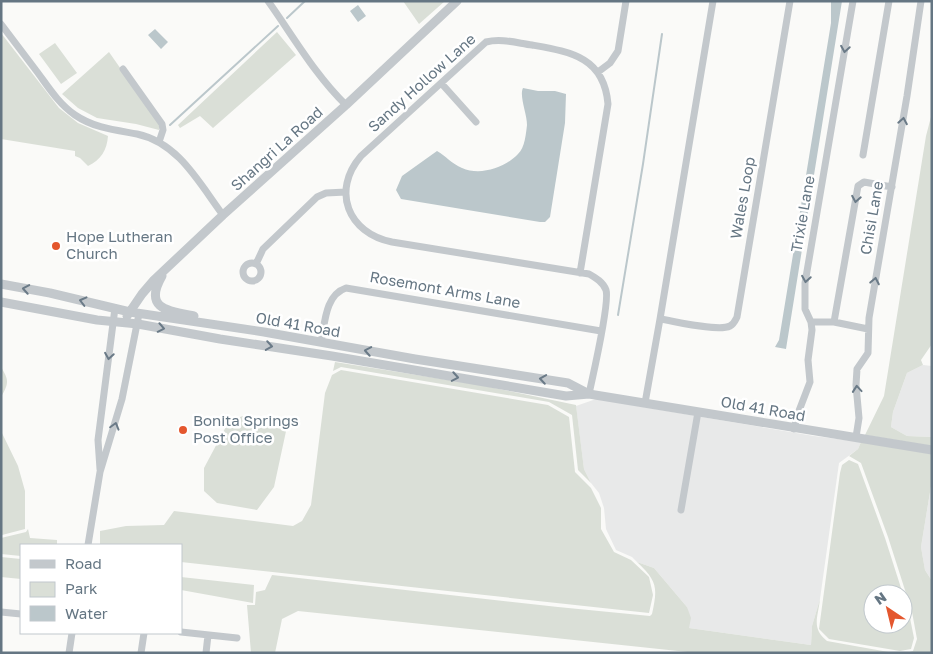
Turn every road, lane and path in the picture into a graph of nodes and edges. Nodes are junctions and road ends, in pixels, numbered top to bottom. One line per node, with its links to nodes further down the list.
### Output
1 (268, 1): 13 (street)
2 (457, 1): 13 (street, Shangri La Road)
3 (626, 1): 11 (street)
4 (713, 1): 28 (street)
5 (790, 1): 28 (street, Wales Loop)
6 (853, 1): 30 (street, Trixie Lane, one-way to 30)
7 (889, 1): 16 (street)
8 (922, 1): 17 (street, Chisi Lane, one-way to 8)
9 (1, 24): 15 (street)
10 (123, 69): 15 (street)
11 (598, 72): 12 (street, Sandy Hollow Lane); 22 (street, Sandy Hollow Lane)
12 (440, 83): 14 (street); 18 (street, Sandy Hollow Lane)
13 (346, 105): 19 (street, Shangri La Road)
14 (476, 122)
15 (159, 142): 19 (street)
16 (863, 154)
17 (892, 187): 31 (street, one-way to 31); 34 (street, Chisi Lane, one-way to 17)
18 (346, 192): 20 (street); 22 (street)
19 (223, 216): 21 (street, Shangri La Road)
20 (256, 264)
21 (167, 267): 26 (street, Shangri La Road); 36 (street)
22 (580, 272): 35 (street)
23 (1, 284): 25 (street, Old 41 Road, one-way to 23)
24 (1, 302): 29 (street, Old 41 Road)
25 (115, 308): 26 (street, Old 41 Road); 29 (street)
26 (130, 312): 27 (street, Old 41 Road); 32 (street, Shangri La Road)
27 (140, 314): 33 (street); 36 (street, Old 41 Road)
28 (660, 318): 39 (street)
29 (112, 322): 32 (street, Old 41 Road); 44 (street, one-way to 44)
30 (811, 322): 31 (street); 41 (street, Trixie Lane)
31 (834, 322): 34 (street)
32 (124, 324): 33 (street, Old 41 Road)
33 (138, 324): 38 (street, Old 41 Road, one-way to 38); 44 (street, one-way to 33)
34 (868, 329): 42 (street, Chisi Lane, one-way to 34)
35 (601, 331): 37 (street, Rosemont Arms Lane); 38 (street)
36 (264, 332): 37 (street, Old 41 Road)
37 (321, 342): 38 (street, Old 41 Road, one-way to 37)
38 (589, 394): 39 (street, Old 41 Road)
39 (645, 403): 40 (street, Old 41 Road)
40 (698, 412): 41 (street, Old 41 Road); 45 (street)
41 (794, 428): 42 (street, Old 41 Road)
42 (856, 437): 43 (street, Old 41 Road)
43 (932, 450)
44 (100, 472): 46 (street)
45 (681, 510)
46 (88, 544)
47 (1, 612): 48 (street)
48 (20, 614)
49 (182, 632): 52 (street)
50 (72, 634): 54 (street)
51 (144, 634): 55 (street)
52 (208, 635): 53 (street); 56 (street)
53 (237, 638)
54 (69, 653)
55 (141, 653)
56 (206, 653)

